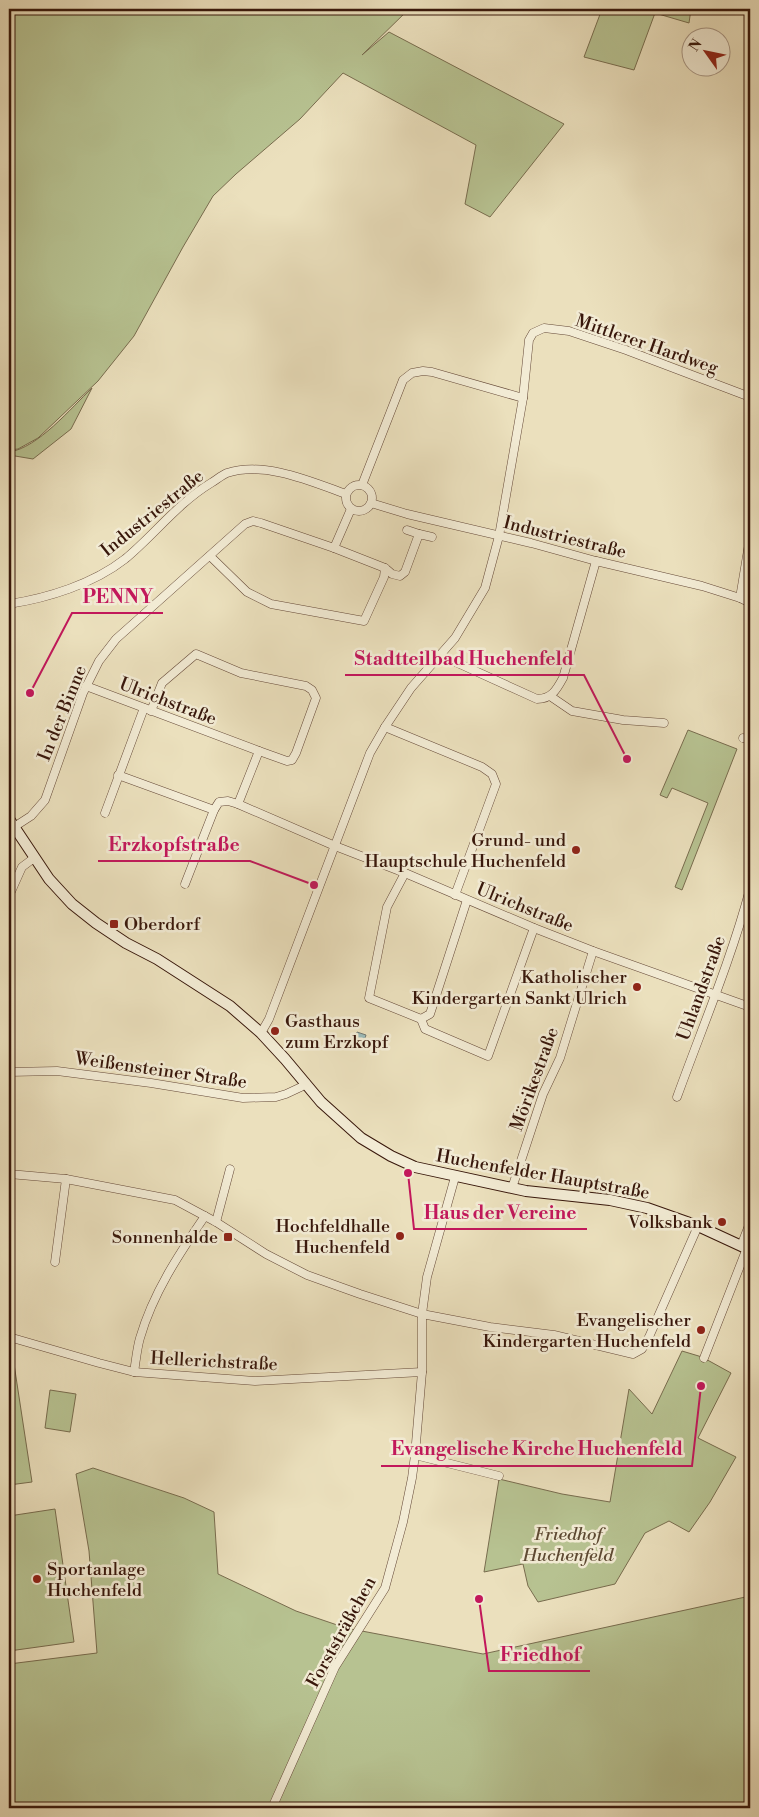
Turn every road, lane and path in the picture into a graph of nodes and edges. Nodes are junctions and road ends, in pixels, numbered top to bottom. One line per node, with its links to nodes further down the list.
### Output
1 (750, 397): 2 (street, Mittlerer Hardweg)
2 (523, 398): 3 (street); 9 (street)
3 (362, 485): 4 (street); 5 (street)
4 (346, 494): 6 (street); 18 (street, Industriestraße)
5 (371, 503): 6 (street); 9 (street, Industriestraße)
6 (351, 509): 12 (street)
7 (407, 530): 8 (street)
8 (419, 534): 10 (street); 15 (street)
9 (499, 536): 14 (street, Industriestraße); 19 (street)
10 (432, 537)
11 (750, 538): 16 (street)
12 (334, 548): 13 (street, In der Binne); 15 (street)
13 (210, 556): 15 (street); 20 (street, In der Binne)
14 (596, 561): 16 (street, Industriestraße); 21 (street)
15 (385, 568)
16 (740, 598): 17 (street, Industriestraße)
17 (750, 603)
18 (9, 604)
19 (440, 655): 21 (street); 24 (street)
20 (86, 686): 22 (street, Ulrichstraße); 30 (street, In der Binne)
21 (550, 696): 23 (street)
22 (147, 709): 25 (street, Ulrichstraße); 25 (street, Ulrichstraße); 26 (street)
23 (664, 723)
24 (384, 727): 31 (street); 36 (street)
25 (258, 751): 27 (street)
26 (118, 775): 28 (street); 29 (street)
27 (238, 804): 28 (street); 31 (street, Ulrichstraße)
28 (214, 810): 34 (street)
29 (105, 813)
30 (11, 823): 32 (main road, Huchenfelder Hauptstraße)
31 (335, 846): 33 (street, Ulrichstraße); 45 (street)
32 (34, 858): 37 (street); 45 (main road, Huchenfelder Hauptstraße)
33 (405, 873): 36 (street, Ulrichstraße); 44 (street)
34 (185, 884)
35 (750, 889): 39 (street, Uhlandstraße)
36 (455, 895): 38 (street, Ulrichstraße)
37 (9, 896)
38 (467, 900): 40 (street, Ulrichstraße); 44 (street)
39 (747, 911): 42 (street, Uhlandstraße)
40 (534, 928): 41 (street, Ulrichstraße); 44 (street)
41 (593, 952): 42 (street, Ulrichstraße); 53 (street, Mörikestraße)
42 (715, 994): 43 (street, Ulrichstraße); 48 (street, Uhlandstraße)
43 (750, 1007)
44 (421, 1019)
45 (261, 1033): 47 (main road, Huchenfelder Hauptstraße)
46 (9, 1072): 47 (street, Weißensteiner Straße)
47 (306, 1083): 51 (main road, Huchenfelder Hauptstraße)
48 (677, 1097)
49 (230, 1169): 55 (street)
50 (9, 1174): 52 (street)
51 (455, 1177): 53 (main road, Huchenfelder Hauptstraße); 60 (street, Forststräßchen)
52 (66, 1179): 54 (street); 59 (street)
53 (512, 1188): 57 (main road, Huchenfelder Hauptstraße)
54 (205, 1216): 55 (street); 63 (street)
55 (216, 1222): 60 (street)
56 (750, 1223): 58 (street)
57 (698, 1226): 58 (main road, Huchenfelder Hauptstraße); 60 (street)
58 (746, 1248): 62 (street)
59 (55, 1262)
60 (422, 1314): 64 (street, Forststräßchen)
61 (9, 1337): 63 (street, Hellerichstraße)
62 (704, 1358)
63 (134, 1372): 64 (street, Hellerichstraße)
64 (422, 1372): 65 (street, Forststräßchen)
65 (415, 1455): 66 (street); 67 (street, Forststräßchen)
66 (499, 1476)
67 (272, 1808)

